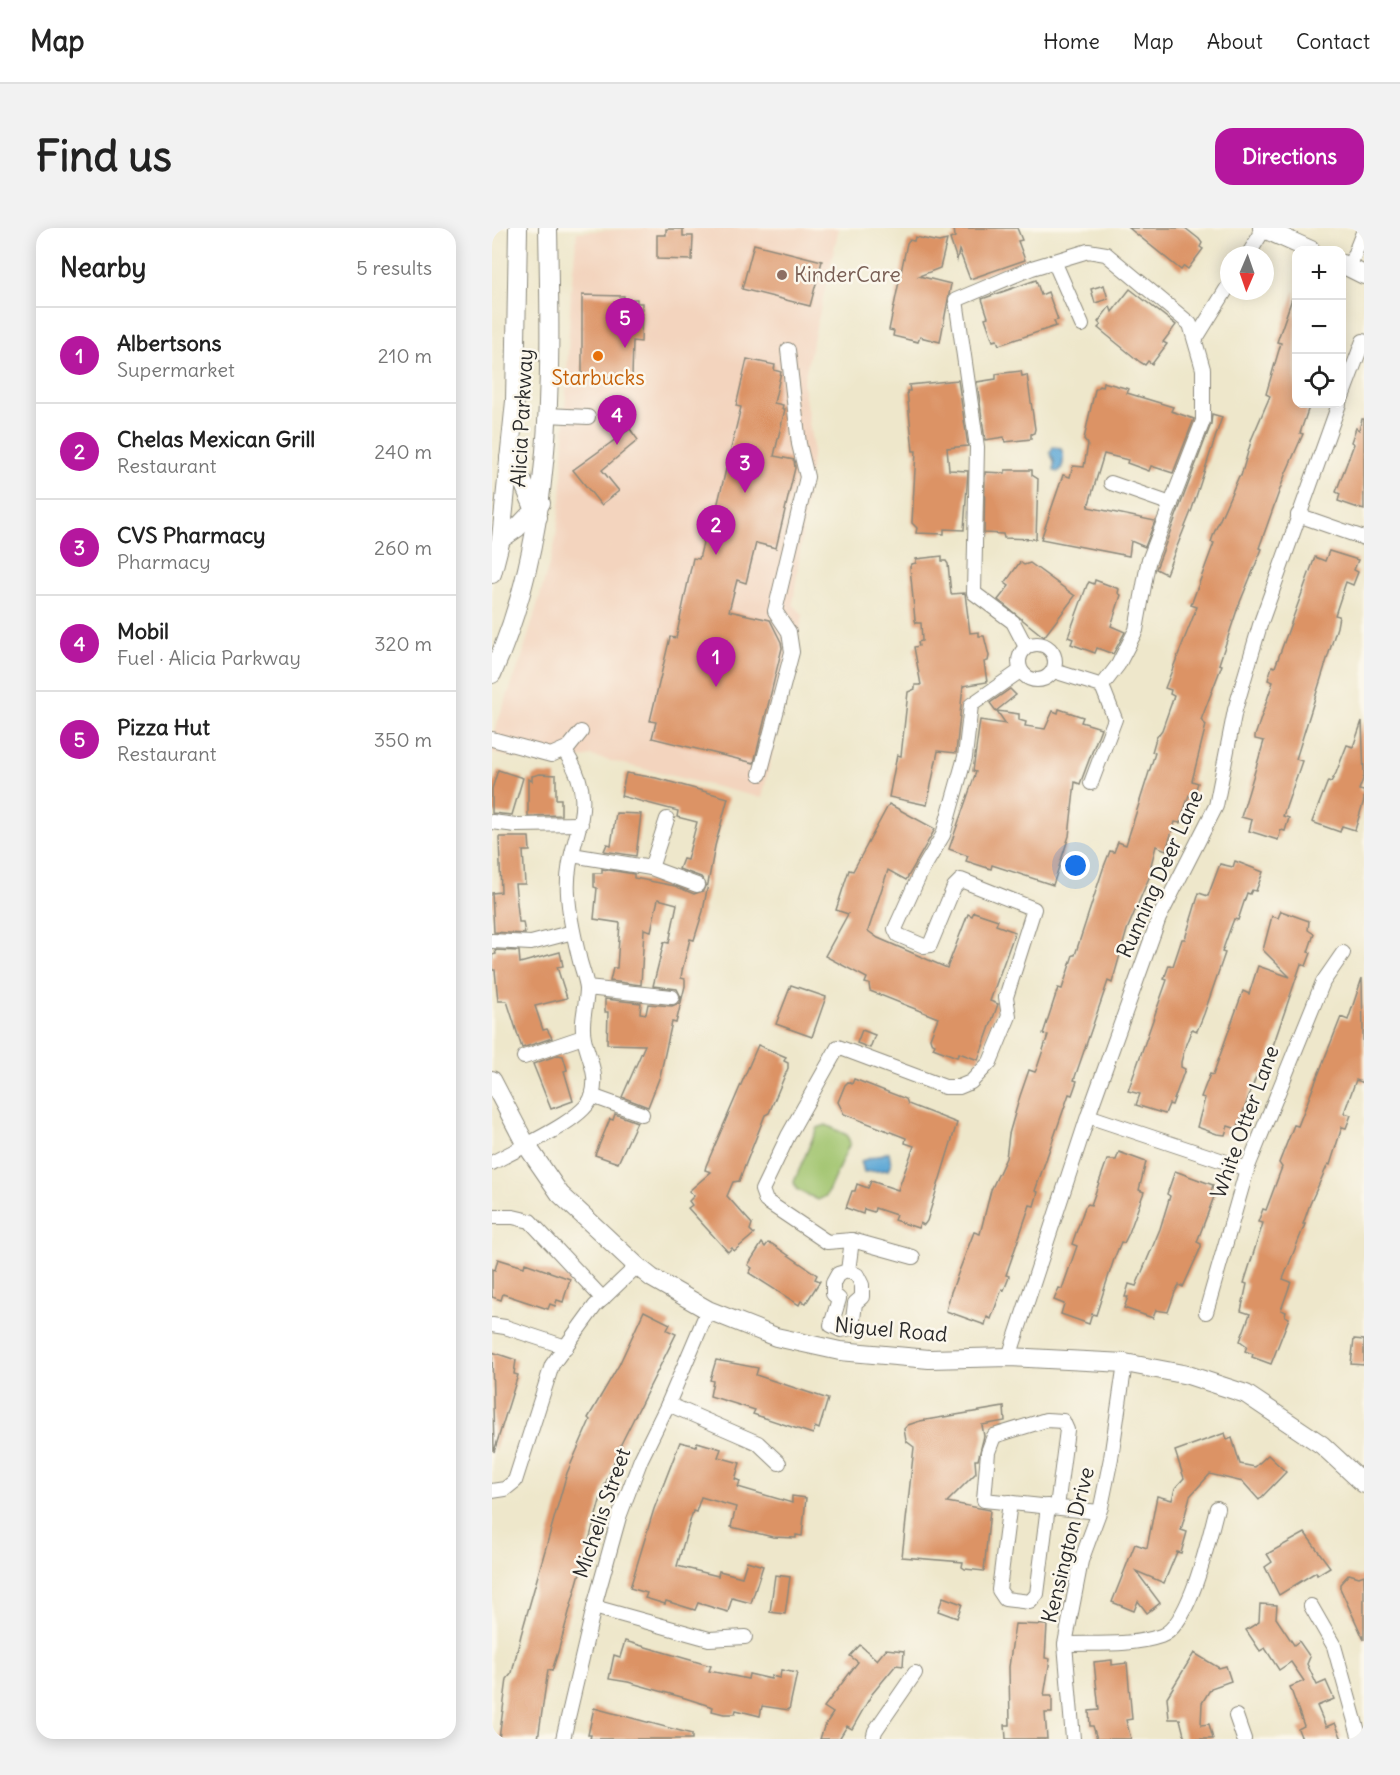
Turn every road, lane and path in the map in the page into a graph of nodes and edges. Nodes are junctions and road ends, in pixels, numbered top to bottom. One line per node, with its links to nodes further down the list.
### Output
1 (518, 228): 18 (main road, Alicia Parkway)
2 (548, 228): 16 (main road, Alicia Parkway)
3 (1263, 229): 5 (street); 6 (main road)
4 (1364, 230): 8 (street)
5 (1253, 246)
6 (1302, 246)
7 (1054, 261): 10 (street); 11 (street); 26 (street)
8 (1352, 269)
9 (1220, 300): 11 (street)
10 (1082, 325)
11 (1195, 340): 20 (street)
12 (1362, 341): 14 (street)
13 (788, 350): 34 (street)
14 (1346, 384)
15 (1338, 408): 22 (street, Running Deer Lane)
16 (547, 415): 17 (street); 21 (main road, Alicia Parkway)
17 (588, 417)
18 (509, 458): 21 (main road); 24 (main road, Alicia Parkway)
19 (1111, 483): 20 (street)
20 (1171, 504): 30 (street)
21 (538, 510): 24 (main road); 29 (main road, Alicia Parkway)
22 (1298, 515): 23 (street); 52 (street, Running Deer Lane)
23 (1364, 538)
24 (501, 539): 25 (main road, Alicia Parkway)
25 (492, 574)
26 (1026, 647): 27 (street); 28 (street)
27 (1020, 670): 28 (street); 57 (street)
28 (1054, 671): 30 (street)
29 (492, 674)
30 (1102, 686): 35 (street)
31 (581, 732): 33 (street)
32 (492, 738): 33 (street)
33 (564, 750): 38 (street)
34 (760, 774)
35 (1091, 783)
36 (667, 819): 40 (street)
37 (492, 822): 38 (street)
38 (581, 824): 39 (street)
39 (573, 855): 40 (street); 42 (street)
40 (651, 868): 41 (street)
41 (697, 885)
42 (573, 932): 43 (street); 45 (street)
43 (492, 941)
44 (1343, 953): 55 (street, White Otter Lane)
45 (587, 988): 46 (street); 47 (street)
46 (672, 997)
47 (583, 1037): 48 (street); 50 (street)
48 (524, 1057)
49 (492, 1080): 53 (main road, Niguel Road)
50 (592, 1096): 51 (street); 53 (street)
51 (642, 1114)
52 (1088, 1116): 55 (street); 68 (street, Running Deer Lane)
53 (525, 1143): 54 (street); 59 (main road, Niguel Road)
54 (492, 1163)
55 (1247, 1169): 63 (street, White Otter Lane)
56 (492, 1217): 61 (street)
57 (852, 1240): 58 (street); 60 (street)
58 (913, 1257)
59 (637, 1266): 61 (street); 62 (main road, Niguel Road)
60 (848, 1271): 65 (street); 65 (street)
61 (603, 1299): 66 (street)
62 (708, 1310): 67 (main road, Niguel Road); 70 (street, Michelis Street)
63 (1206, 1312)
64 (492, 1325): 66 (street)
65 (841, 1330): 67 (street)
66 (566, 1347): 73 (street)
67 (840, 1351): 68 (main road, Niguel Road)
68 (1009, 1358): 69 (main road, Niguel Road)
69 (1125, 1363): 72 (main road, Niguel Road); 77 (street, Kensington Drive)
70 (668, 1404): 71 (street); 79 (street, Michelis Street)
71 (779, 1462)
72 (1364, 1483)
73 (492, 1491)
74 (1010, 1502): 75 (street); 75 (street); 75 (street)
75 (1052, 1507): 77 (street)
76 (1217, 1508): 81 (street)
77 (1099, 1512): 81 (street, Kensington Drive)
78 (1311, 1606): 88 (street)
79 (594, 1607): 80 (street); 84 (street, Michelis Street)
80 (745, 1638)
81 (1065, 1644): 86 (street, Kensington Drive)
82 (915, 1672): 85 (street)
83 (1236, 1716): 87 (street)
84 (564, 1739)
85 (873, 1739)
86 (1073, 1739)
87 (1244, 1739)
88 (1360, 1739)

